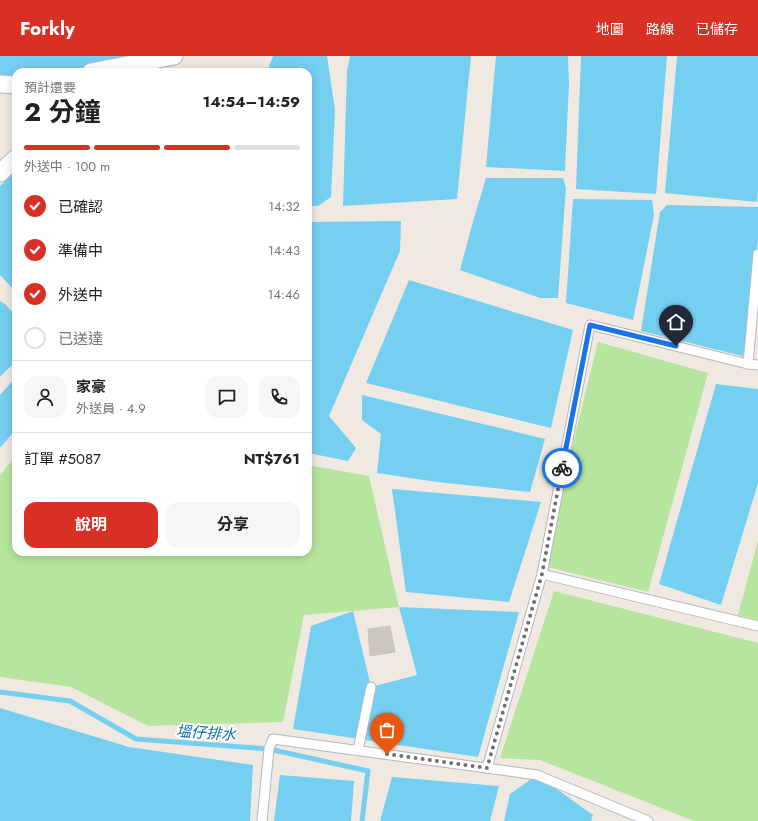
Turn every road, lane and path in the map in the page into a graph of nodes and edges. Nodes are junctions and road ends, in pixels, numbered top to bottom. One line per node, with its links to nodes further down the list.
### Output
1 (174, 56): 2 (street)
2 (112, 68)
3 (0, 84): 4 (street)
4 (12, 85)
5 (12, 162): 6 (street)
6 (0, 173)
7 (758, 254): 8 (lane)
8 (748, 364): 9 (lane); 10 (lane)
9 (758, 365)
10 (542, 574): 11 (lane); 14 (lane)
11 (758, 626)
12 (371, 687): 13 (lane)
13 (358, 750): 14 (lane); 15 (lane)
14 (487, 768): 16 (lane)
15 (262, 821)
16 (648, 821)

